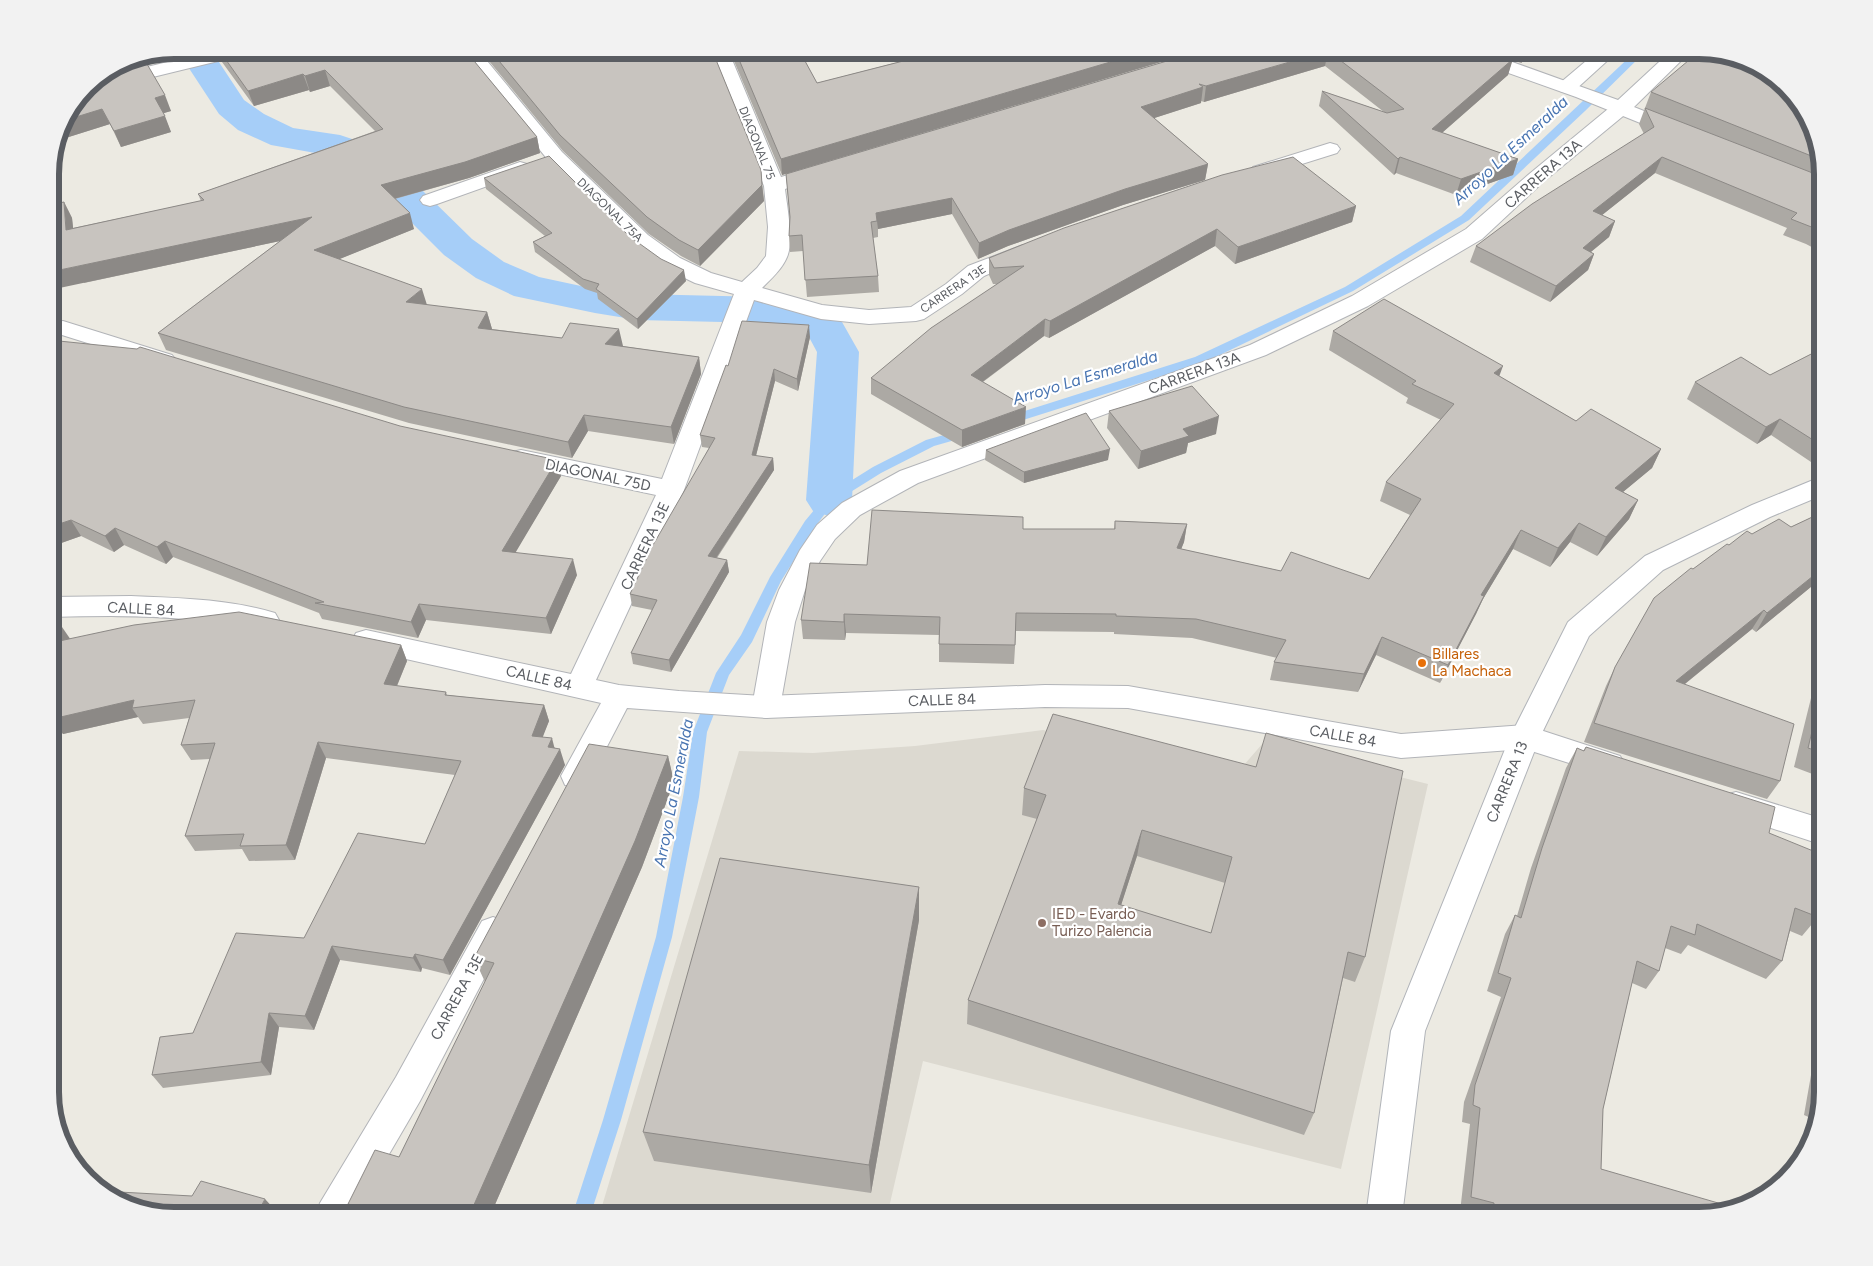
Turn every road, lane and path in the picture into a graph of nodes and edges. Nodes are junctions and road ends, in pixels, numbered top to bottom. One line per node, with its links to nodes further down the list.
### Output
1 (202, 59): 7 (street)
2 (475, 59): 12 (street, DIAGONAL 75A)
3 (722, 59): 15 (street, DIAGONAL 75)
4 (1487, 59): 8 (street)
5 (1602, 59): 8 (street)
6 (1672, 59): 9 (street, CARRERA 13A)
7 (103, 83)
8 (1575, 90): 9 (street)
9 (1616, 106): 10 (street); 30 (street, CARRERA 13A)
10 (1694, 138)
11 (1330, 149): 14 (street)
12 (555, 156): 16 (street); 18 (street, DIAGONAL 75A)
13 (841, 166): 15 (street)
14 (1245, 176)
15 (774, 186): 18 (street, DIAGONAL 75)
16 (430, 200)
17 (1043, 243): 19 (street, CARRERA 13E)
18 (742, 304): 19 (street, DIAGONAL 75A); 24 (street, CARRERA 13E)
19 (916, 314)
20 (59, 330): 21 (street)
21 (186, 366)
22 (501, 454): 24 (street, DIAGONAL 75D)
23 (1814, 489): 31 (street, CARRERA 13)
24 (671, 490): 28 (street, CARRERA 13E)
25 (59, 606): 26 (street, CALLE 84)
26 (294, 626)
27 (342, 636): 28 (street, CALLE 84)
28 (579, 687): 29 (street, CALLE 84)
29 (619, 696): 30 (street, CALLE 84); 34 (street)
30 (752, 707): 31 (street, CALLE 84)
31 (1525, 736): 32 (street, CALLE 84); 38 (street, CARRERA 13)
32 (1637, 772)
33 (1711, 796): 35 (street)
34 (563, 801)
35 (1814, 829)
36 (507, 905): 37 (street, CARRERA 13E)
37 (338, 1207)
38 (1385, 1207)

